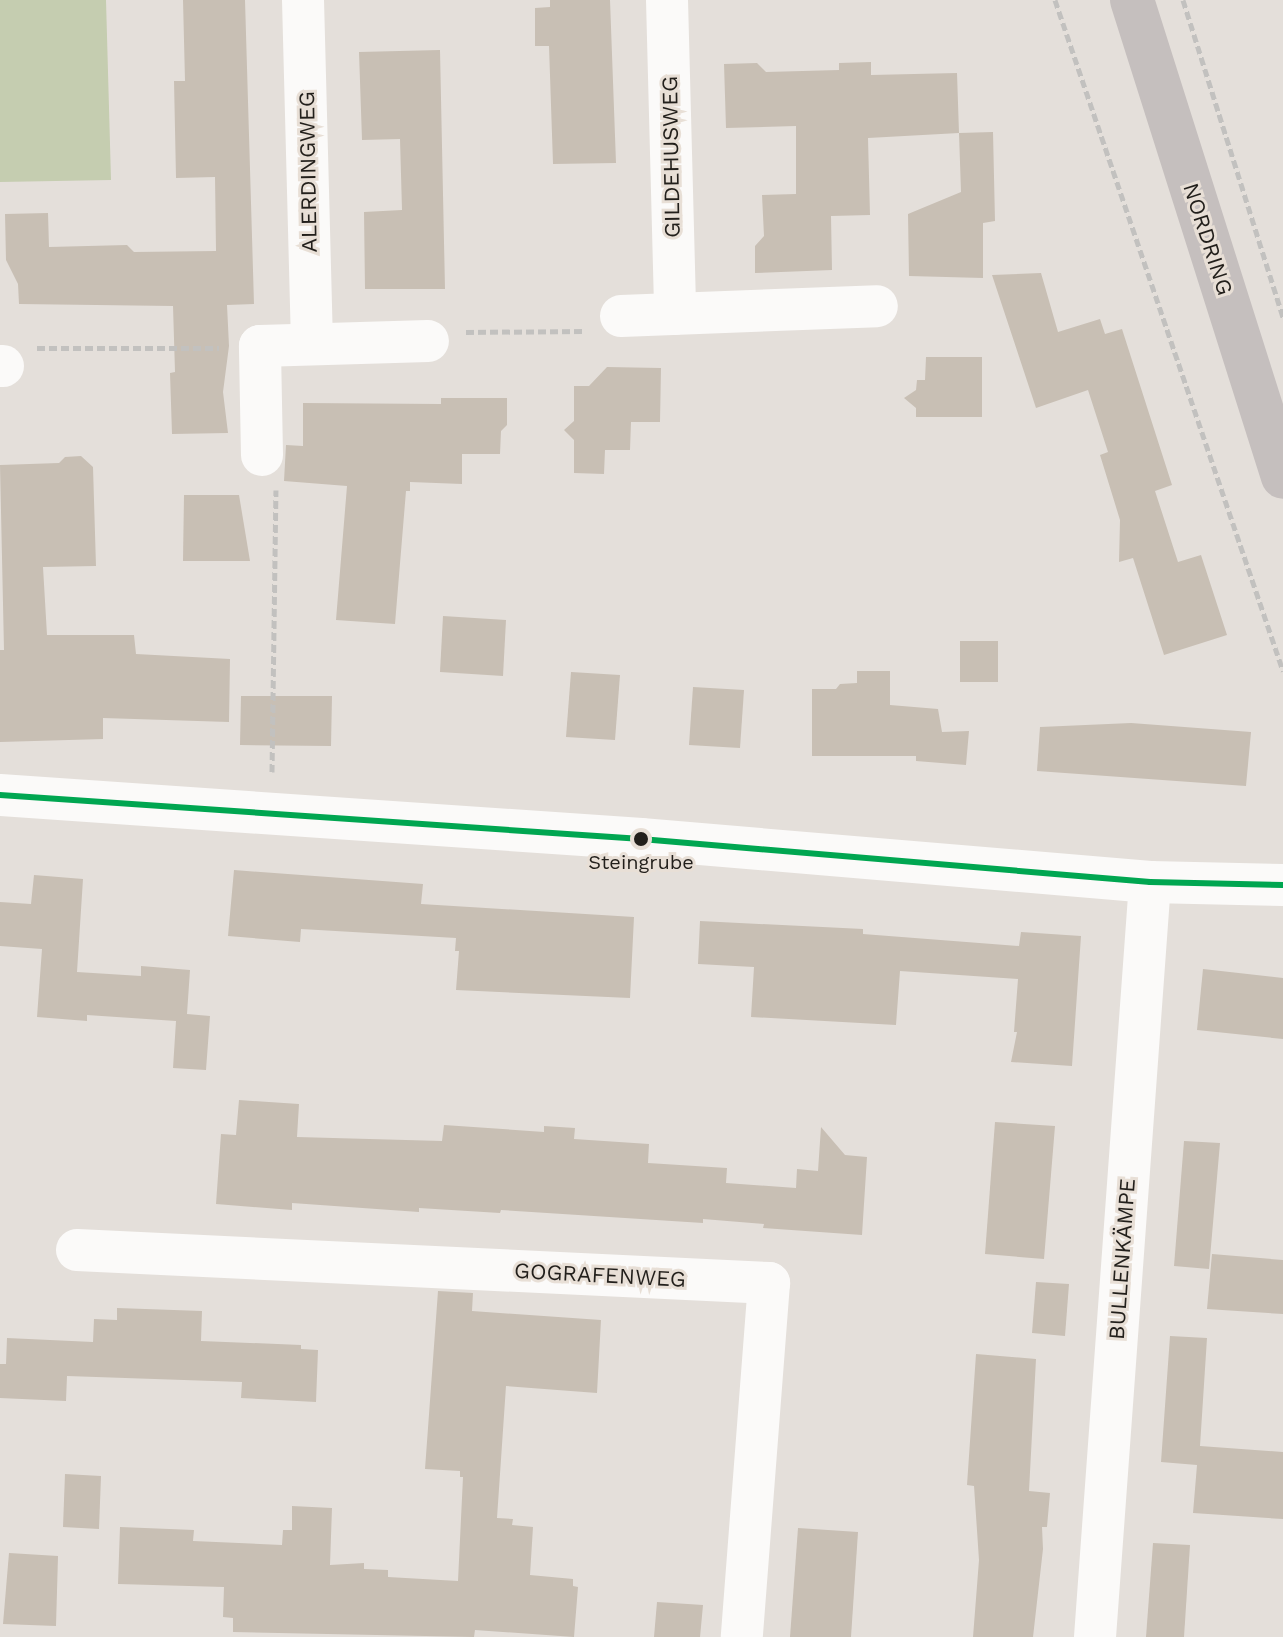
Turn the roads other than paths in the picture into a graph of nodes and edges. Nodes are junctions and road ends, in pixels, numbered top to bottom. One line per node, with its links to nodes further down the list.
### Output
1 (303, 0): 8 (street, ALERDINGWEG)
2 (667, 0): 5 (street, GILDEHUSWEG)
3 (1132, 0): 10 (main road, NORDRING)
4 (877, 306): 5 (street)
5 (675, 314): 6 (street)
6 (621, 316)
7 (428, 341): 8 (street)
8 (312, 344): 9 (street)
9 (262, 455)
10 (1283, 477)
11 (0, 795): 12 (street)
12 (1150, 882): 13 (street); 16 (street, BULLENKÄMPE)
13 (1283, 885)
14 (77, 1250): 15 (street, GOGRAFENWEG)
15 (742, 1637)
16 (1095, 1637)

